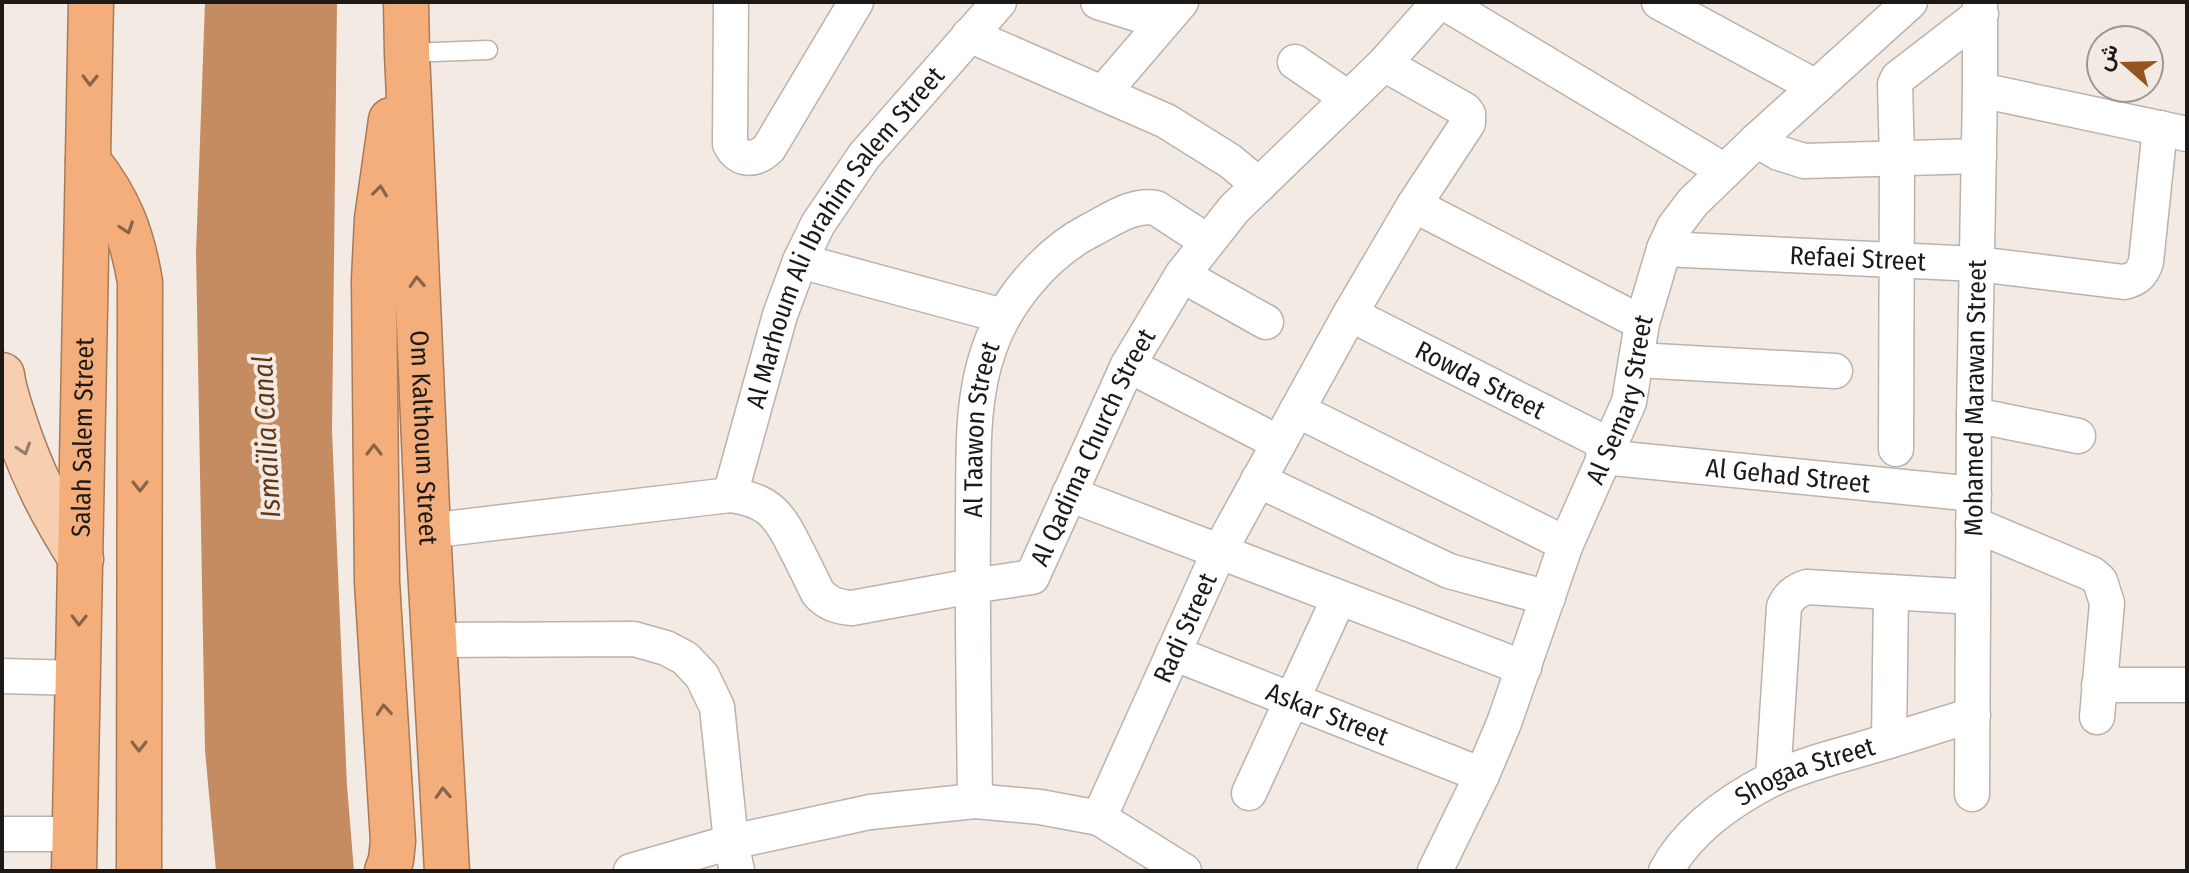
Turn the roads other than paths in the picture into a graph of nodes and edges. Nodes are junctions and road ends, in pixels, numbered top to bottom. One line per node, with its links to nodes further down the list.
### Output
1 (91, 2): 25 (highway, Salah Salem Street, one-way to 25)
2 (406, 2): 14 (highway, Om Kalthoum Street)
3 (731, 2): 4 (street)
4 (856, 2)
5 (999, 2): 12 (street, Al Marhoum Ali Ibrahim Salem Street)
6 (1098, 2): 11 (street)
7 (1659, 2): 17 (street)
8 (1910, 2): 17 (street, Al Semary Street)
9 (1430, 5): 16 (street, Al Qadima Church Street); 26 (street)
10 (1981, 8): 18 (street, Mohamed Marawan Street); 24 (street)
11 (1172, 12): 19 (street)
12 (969, 35): 19 (street); 32 (street, Al Marhoum Ali Ibrahim Salem Street)
13 (488, 50): 14 (lane)
14 (407, 53): 53 (highway, Om Kalthoum Street, one-way to 14); 81 (highway, one-way to 14)
15 (1295, 62): 20 (street)
16 (1384, 64): 20 (street, Al Qadima Church Street); 28 (street, Radi Street)
17 (1816, 87): 22 (street, Al Semary Street)
18 (1980, 90): 21 (street); 23 (street, Mohamed Marawan Street)
19 (1103, 93): 27 (street)
20 (1348, 98): 27 (street, Al Qadima Church Street)
21 (2173, 131): 33 (street, Refaei Street)
22 (1757, 140): 24 (street); 26 (street, Al Semary Street)
23 (1979, 156): 24 (street); 33 (street, Mohamed Marawan Street)
24 (1897, 158): 31 (street)
25 (88, 161): 56 (highway, Salah Salem Street); 80 (highway, one-way to 80)
26 (1725, 171): 30 (street, Al Semary Street)
27 (1259, 185): 29 (street, Al Qadima Church Street)
28 (1414, 205): 35 (street, Radi Street); 38 (street)
29 (1207, 241): 34 (street, Al Qadima Church Street); 36 (street, Al Taawon Street)
30 (1664, 249): 31 (street, Refaei Street); 38 (street, Al Semary Street)
31 (1897, 260): 33 (street, Refaei Street); 47 (street)
32 (800, 261): 36 (street); 51 (street, Al Marhoum Ali Ibrahim Salem Street)
33 (1977, 264): 44 (street, Mohamed Marawan Street)
34 (1182, 275): 37 (street); 40 (street, Al Qadima Church Street)
35 (1350, 314): 43 (street, Radi Street); 48 (street, Rowda Street)
36 (1003, 316): 57 (street, Al Taawon Street)
37 (1266, 322)
38 (1642, 323): 39 (street, Al Semary Street)
39 (1637, 360): 41 (street); 48 (street, Al Semary Street)
40 (1128, 365): 46 (street); 50 (street, Al Qadima Church Street)
41 (1835, 371)
42 (2, 375): 56 (main road, one-way to 56)
43 (1297, 410): 46 (street, Radi Street); 54 (street)
44 (1974, 415): 45 (street); 52 (street, Mohamed Marawan Street)
45 (2078, 436)
46 (1279, 443): 49 (street, Radi Street)
47 (1896, 449)
48 (1606, 451): 52 (street, Al Gehad Street); 54 (street, Al Semary Street)
49 (1258, 480): 55 (street, Radi Street); 61 (street)
50 (1069, 494): 55 (street); 57 (street, Al Qadima Church Street)
51 (730, 495): 53 (street, Al Qadima Church Street); 57 (street, Al Qadima Church Street)
52 (1974, 509): 59 (street, Mohamed Marawan Street); 67 (street, Al Gehad Street)
53 (428, 531): 62 (highway, Om Kalthoum Street)
54 (1566, 544): 61 (street, Al Semary Street)
55 (1219, 552): 60 (street); 63 (street, Radi Street)
56 (81, 559): 66 (highway, Salah Salem Street, one-way to 66)
57 (972, 586): 75 (street, Al Taawon Street)
58 (1891, 592): 59 (street); 70 (street); 72 (street)
59 (1973, 597): 69 (street, Mohamed Marawan Street)
60 (1339, 598): 64 (street); 68 (street)
61 (1548, 598): 64 (street, Al Semary Street)
62 (435, 640): 79 (street); 82 (highway, Om Kalthoum Street, one-way to 62)
63 (1173, 653): 68 (street, Askar Street); 76 (street, Radi Street)
64 (1524, 668): 71 (street, Al Semary Street)
65 (2, 676): 66 (street)
66 (78, 678): 78 (highway, Salah Salem Street)
67 (2187, 685)
68 (1293, 700): 71 (street, Askar Street); 73 (street)
69 (1973, 715): 70 (street, Shogaa Street); 74 (street, Mohamed Marawan Street)
70 (1889, 741): 72 (street, Shogaa Street)
71 (1482, 775): 85 (street, Al Semary Street)
72 (1773, 779): 86 (street, Shogaa Street)
73 (1249, 793)
74 (1972, 794)
75 (975, 801): 76 (street); 79 (street)
76 (1099, 818): 84 (street)
77 (2, 834): 78 (street)
78 (74, 853)
79 (734, 857): 83 (street)
80 (139, 871)
81 (387, 871)
82 (447, 871)
83 (631, 871)
84 (1184, 871)
85 (1435, 871)
86 (1666, 871)

